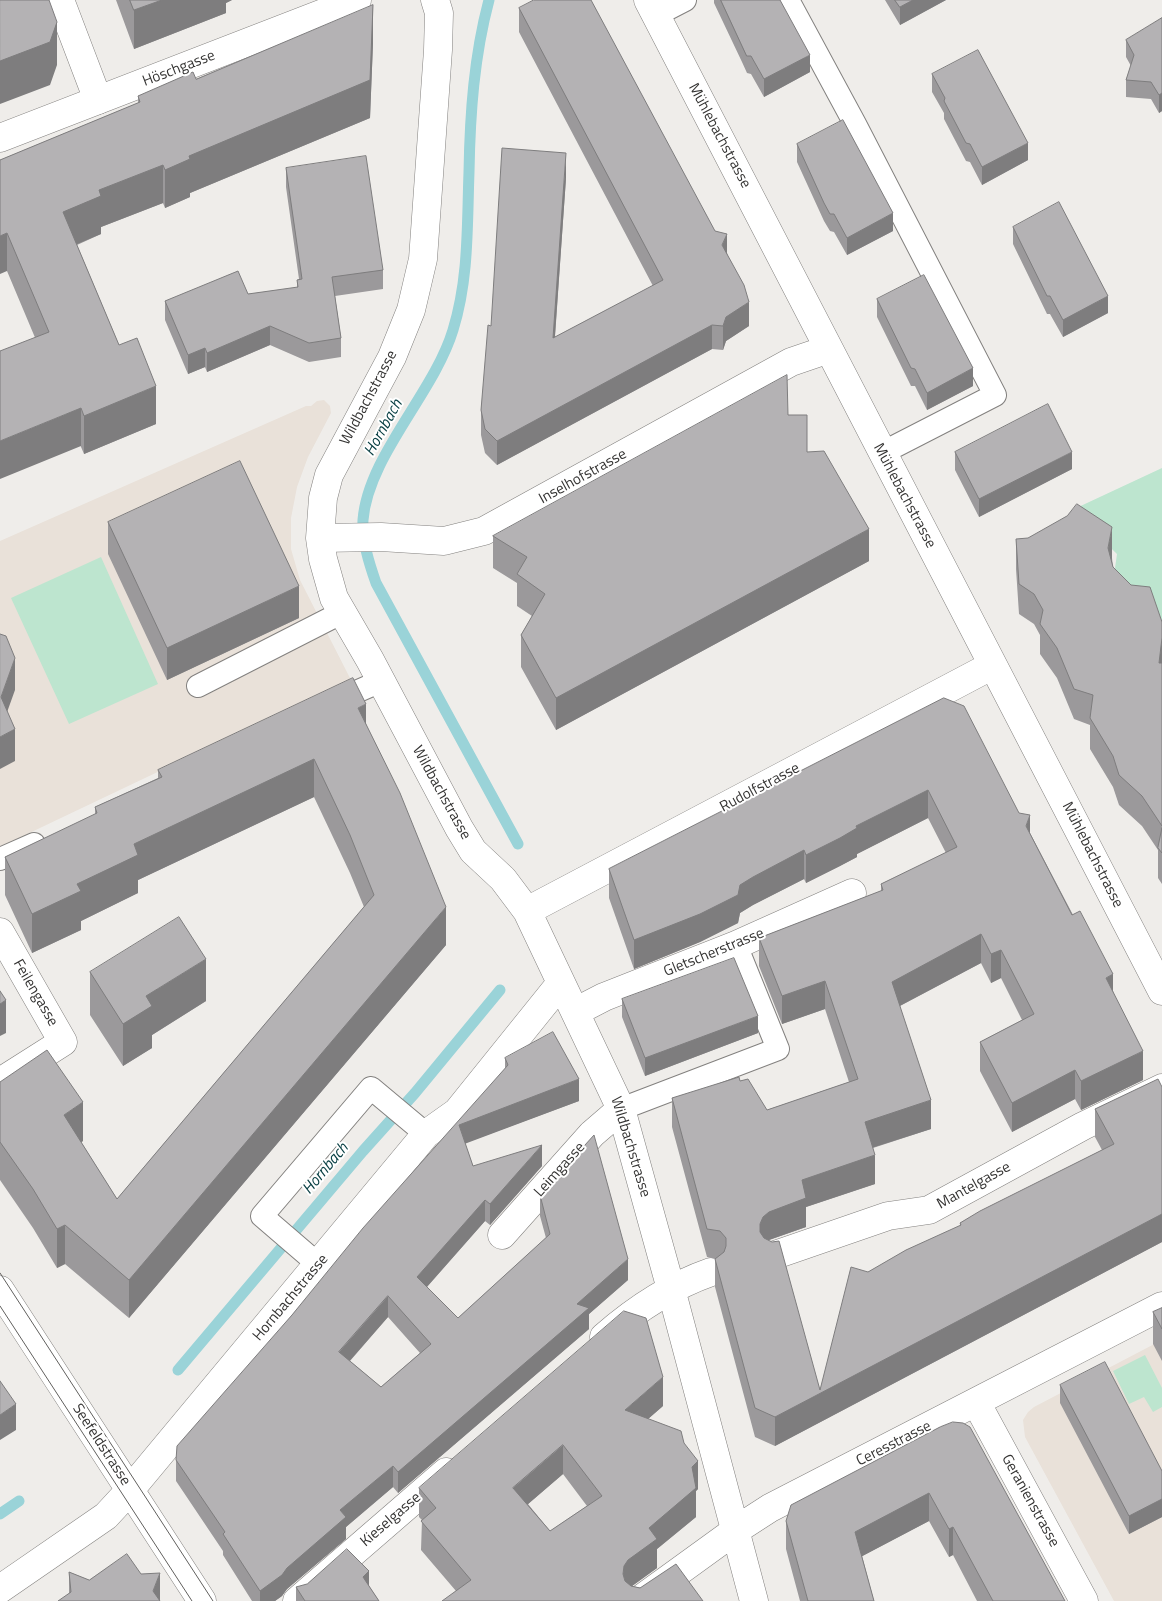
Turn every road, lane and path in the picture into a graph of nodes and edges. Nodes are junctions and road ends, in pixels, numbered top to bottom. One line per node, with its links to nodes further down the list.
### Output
1 (60, 0): 7 (street)
2 (357, 0): 7 (street, Höschgasse)
3 (435, 0): 11 (street, Wildbachstrasse)
4 (685, 0): 6 (lane)
5 (788, 0): 10 (lane)
6 (652, 8): 9 (street, Mühlebachstrasse)
7 (98, 100): 8 (street, Höschgasse)
8 (0, 138)
9 (829, 348): 10 (street, Mühlebachstrasse); 11 (street, Inselhofstrasse)
10 (882, 453): 13 (street, Mühlebachstrasse)
11 (320, 538): 12 (street, Wildbachstrasse)
12 (341, 613): 14 (street, Wildbachstrasse); 15 (lane)
13 (993, 666): 20 (street, Rudolfstrasse); 24 (street, Mühlebachstrasse)
14 (381, 681): 16 (lane); 20 (street, Wildbachstrasse)
15 (198, 686)
16 (310, 713)
17 (57, 834): 18 (lane)
18 (0, 859)
19 (852, 893): 22 (street, Gletscherstrasse)
20 (526, 912): 23 (street, Wildbachstrasse)
21 (0, 932): 26 (street, Feilengasse)
22 (736, 945): 25 (street, Gletscherstrasse); 28 (lane)
23 (560, 984): 25 (street, Wildbachstrasse); 29 (street, Hornbachstrasse)
24 (1162, 991)
25 (575, 1012): 28 (street, Wildbachstrasse)
26 (0, 1082)
27 (1162, 1088): 31 (street, Mantelgasse)
28 (621, 1109): 30 (street, Leimgasse); 34 (street, Wildbachstrasse)
29 (418, 1128): 32 (street, Hornbachstrasse); 32 (lane)
30 (502, 1235)
31 (775, 1255)
32 (319, 1265): 40 (street, Hornbachstrasse)
33 (711, 1272): 34 (street)
34 (672, 1289): 37 (street); 41 (street, Wildbachstrasse)
35 (0, 1290): 40 (street, Seefeldstrasse)
36 (1162, 1306): 38 (street, Ceresstrasse)
37 (583, 1354)
38 (976, 1402): 41 (street, Ceresstrasse); 47 (street, Geranienstrasse)
39 (463, 1458): 44 (street, Kieselgasse)
40 (130, 1490): 42 (street, Hornbachstrasse); 43 (street, Seefeldstrasse)
41 (736, 1530): 45 (street, Ceresstrasse); 46 (street, Wildbachstrasse)
42 (0, 1589)
43 (202, 1601)
44 (297, 1601)
45 (638, 1601)
46 (754, 1601)
47 (1084, 1601)

